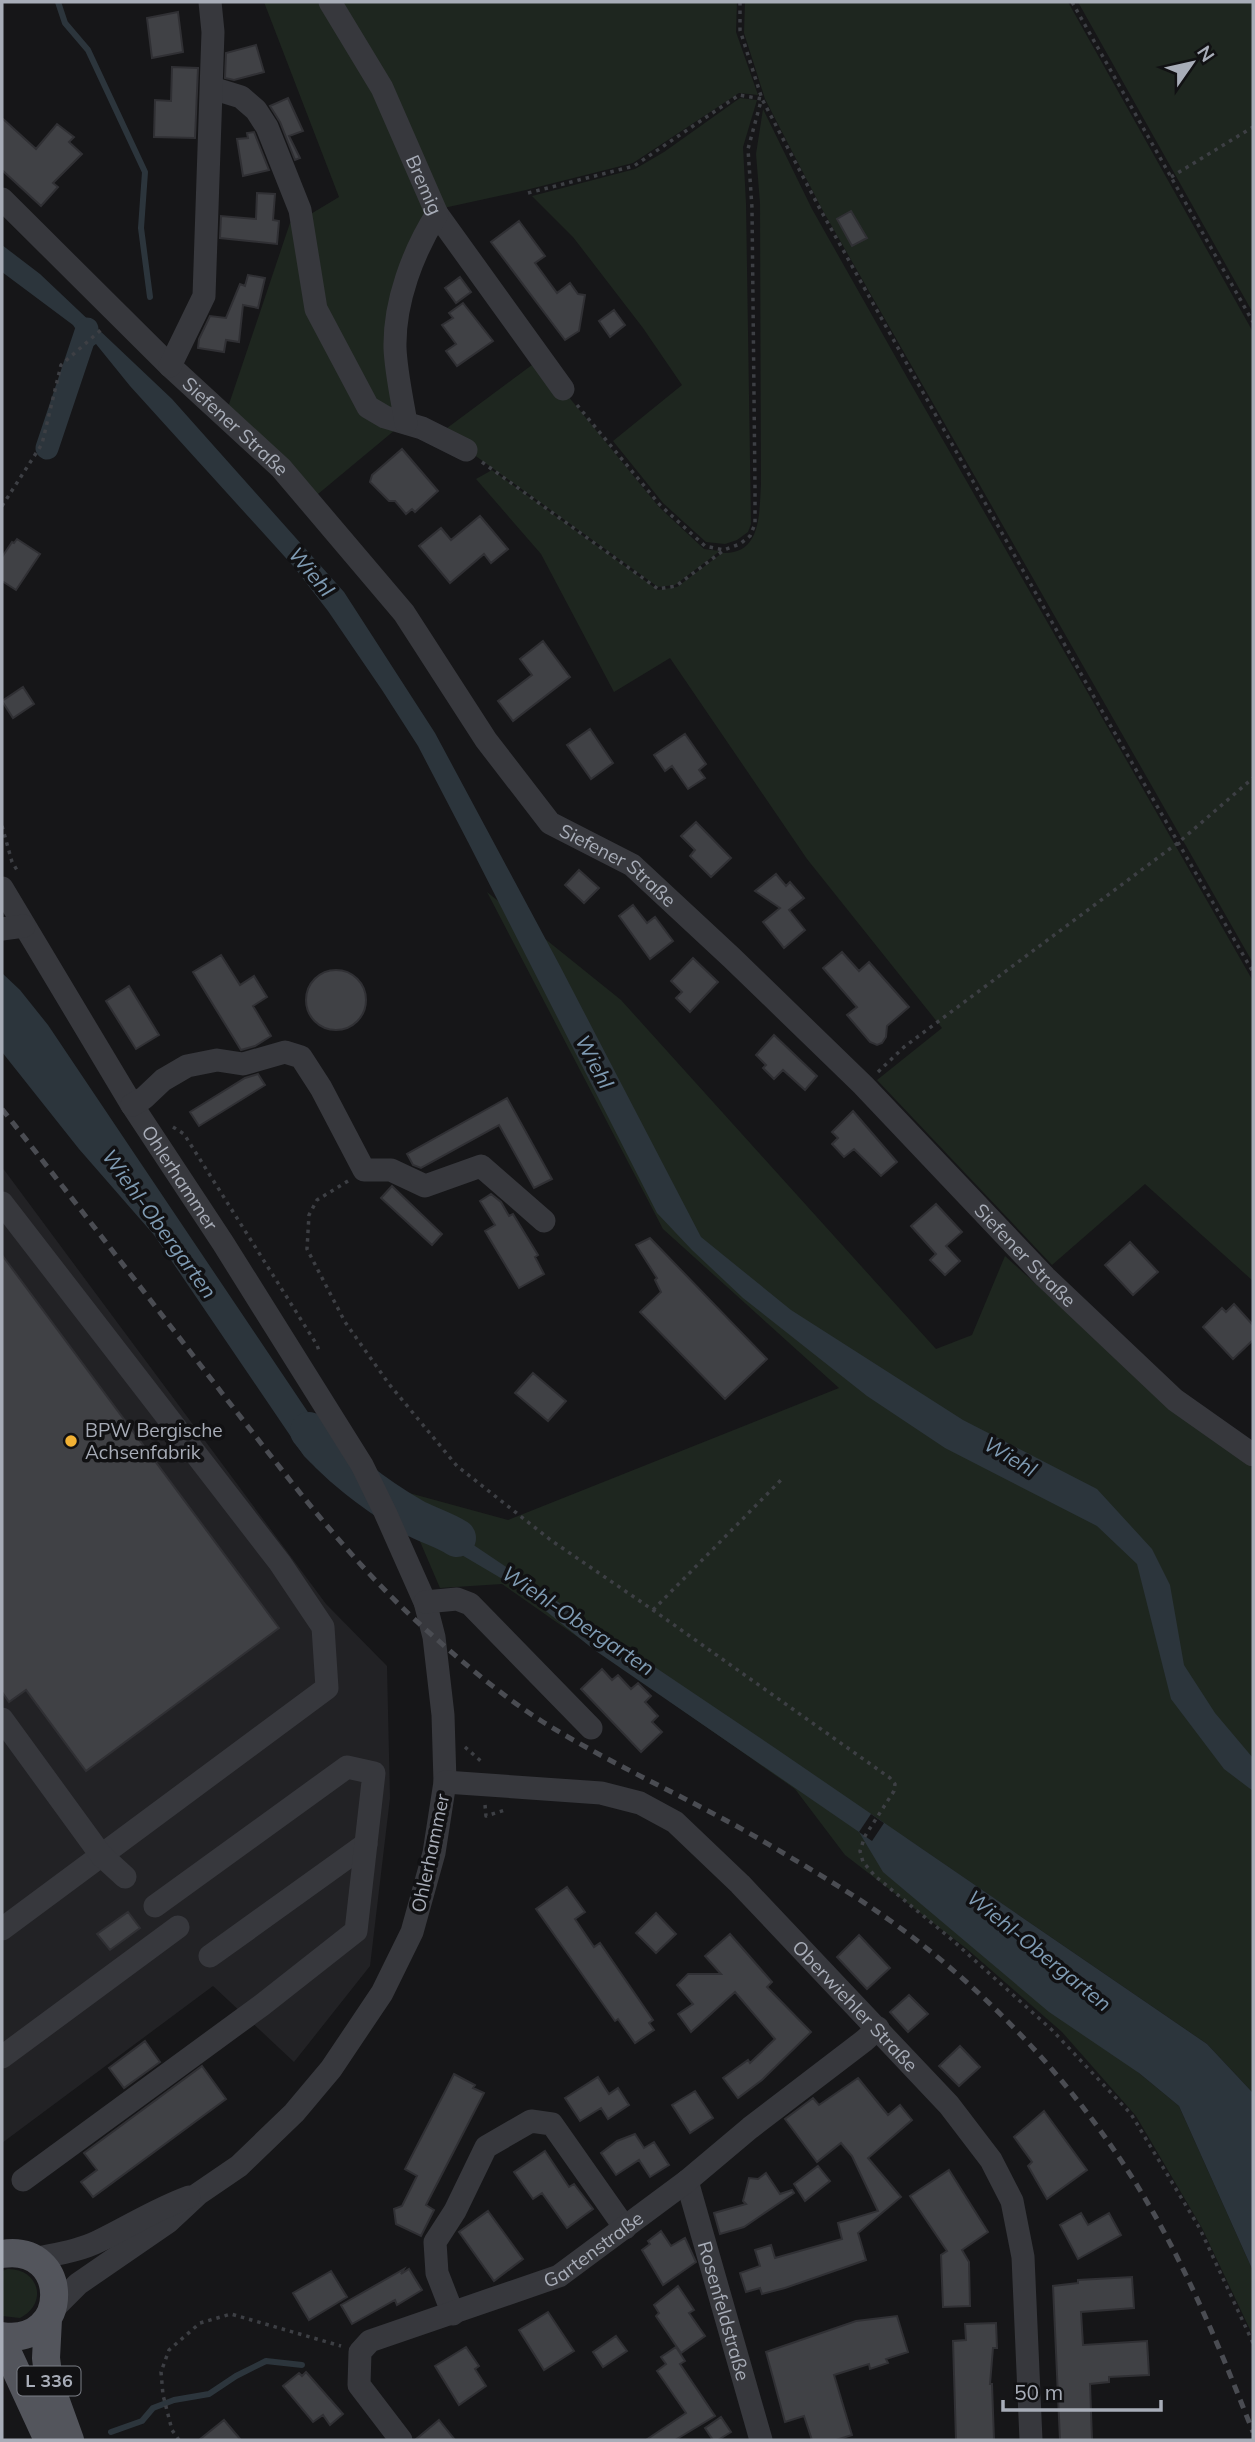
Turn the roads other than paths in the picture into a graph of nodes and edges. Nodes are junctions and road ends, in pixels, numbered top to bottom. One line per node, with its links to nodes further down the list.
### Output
1 (210, 2): 3 (street)
2 (330, 2): 5 (street, Bremig)
3 (212, 88): 6 (street); 8 (street)
4 (2, 199): 6 (street, Siefener Straße)
5 (437, 214): 7 (street); 8 (street, Bremig)
6 (170, 366): 15 (street, Siefener Straße)
7 (563, 388)
8 (395, 420): 9 (street)
9 (466, 450)
10 (2, 888): 11 (street, Ohlerhammer)
11 (13, 928): 12 (street, Ohlerhammer)
12 (132, 1105): 14 (street); 16 (street, Ohlerhammer)
13 (2, 1203): 21 (street)
14 (544, 1221)
15 (1253, 1455)
16 (425, 1602): 18 (street); 19 (street, Ohlerhammer)
17 (2, 1720): 21 (street)
18 (591, 1728)
19 (445, 1782): 27 (street, Oberwiehler Straße); 31 (street, Ohlerhammer)
20 (366, 1844): 23 (street); 26 (street); 29 (street)
21 (101, 1855): 22 (street); 25 (street)
22 (125, 1877)
23 (155, 1906)
24 (178, 1927): 28 (street)
25 (2, 1929)
26 (210, 1956)
27 (878, 2028): 30 (street, Gartenstraße); 41 (street, Oberwiehler Straße)
28 (2, 2057)
29 (23, 2180)
30 (687, 2181): 32 (street, Gartenstraße); 40 (street, Rosenfeldstraße)
31 (198, 2194): 33 (street, Ohlerhammer); 34 (street, Ohlerhammer)
32 (625, 2228): 35 (street, Gartenstraße); 35 (street)
33 (13, 2253): 34 (main road)
34 (50, 2314): 36 (main road); 38 (main road, L 336)
35 (453, 2314): 39 (street, Gartenstraße)
36 (2, 2338): 37 (main road, L 336)
37 (48, 2440)
38 (71, 2440)
39 (401, 2440)
40 (761, 2440)
41 (1031, 2440)

